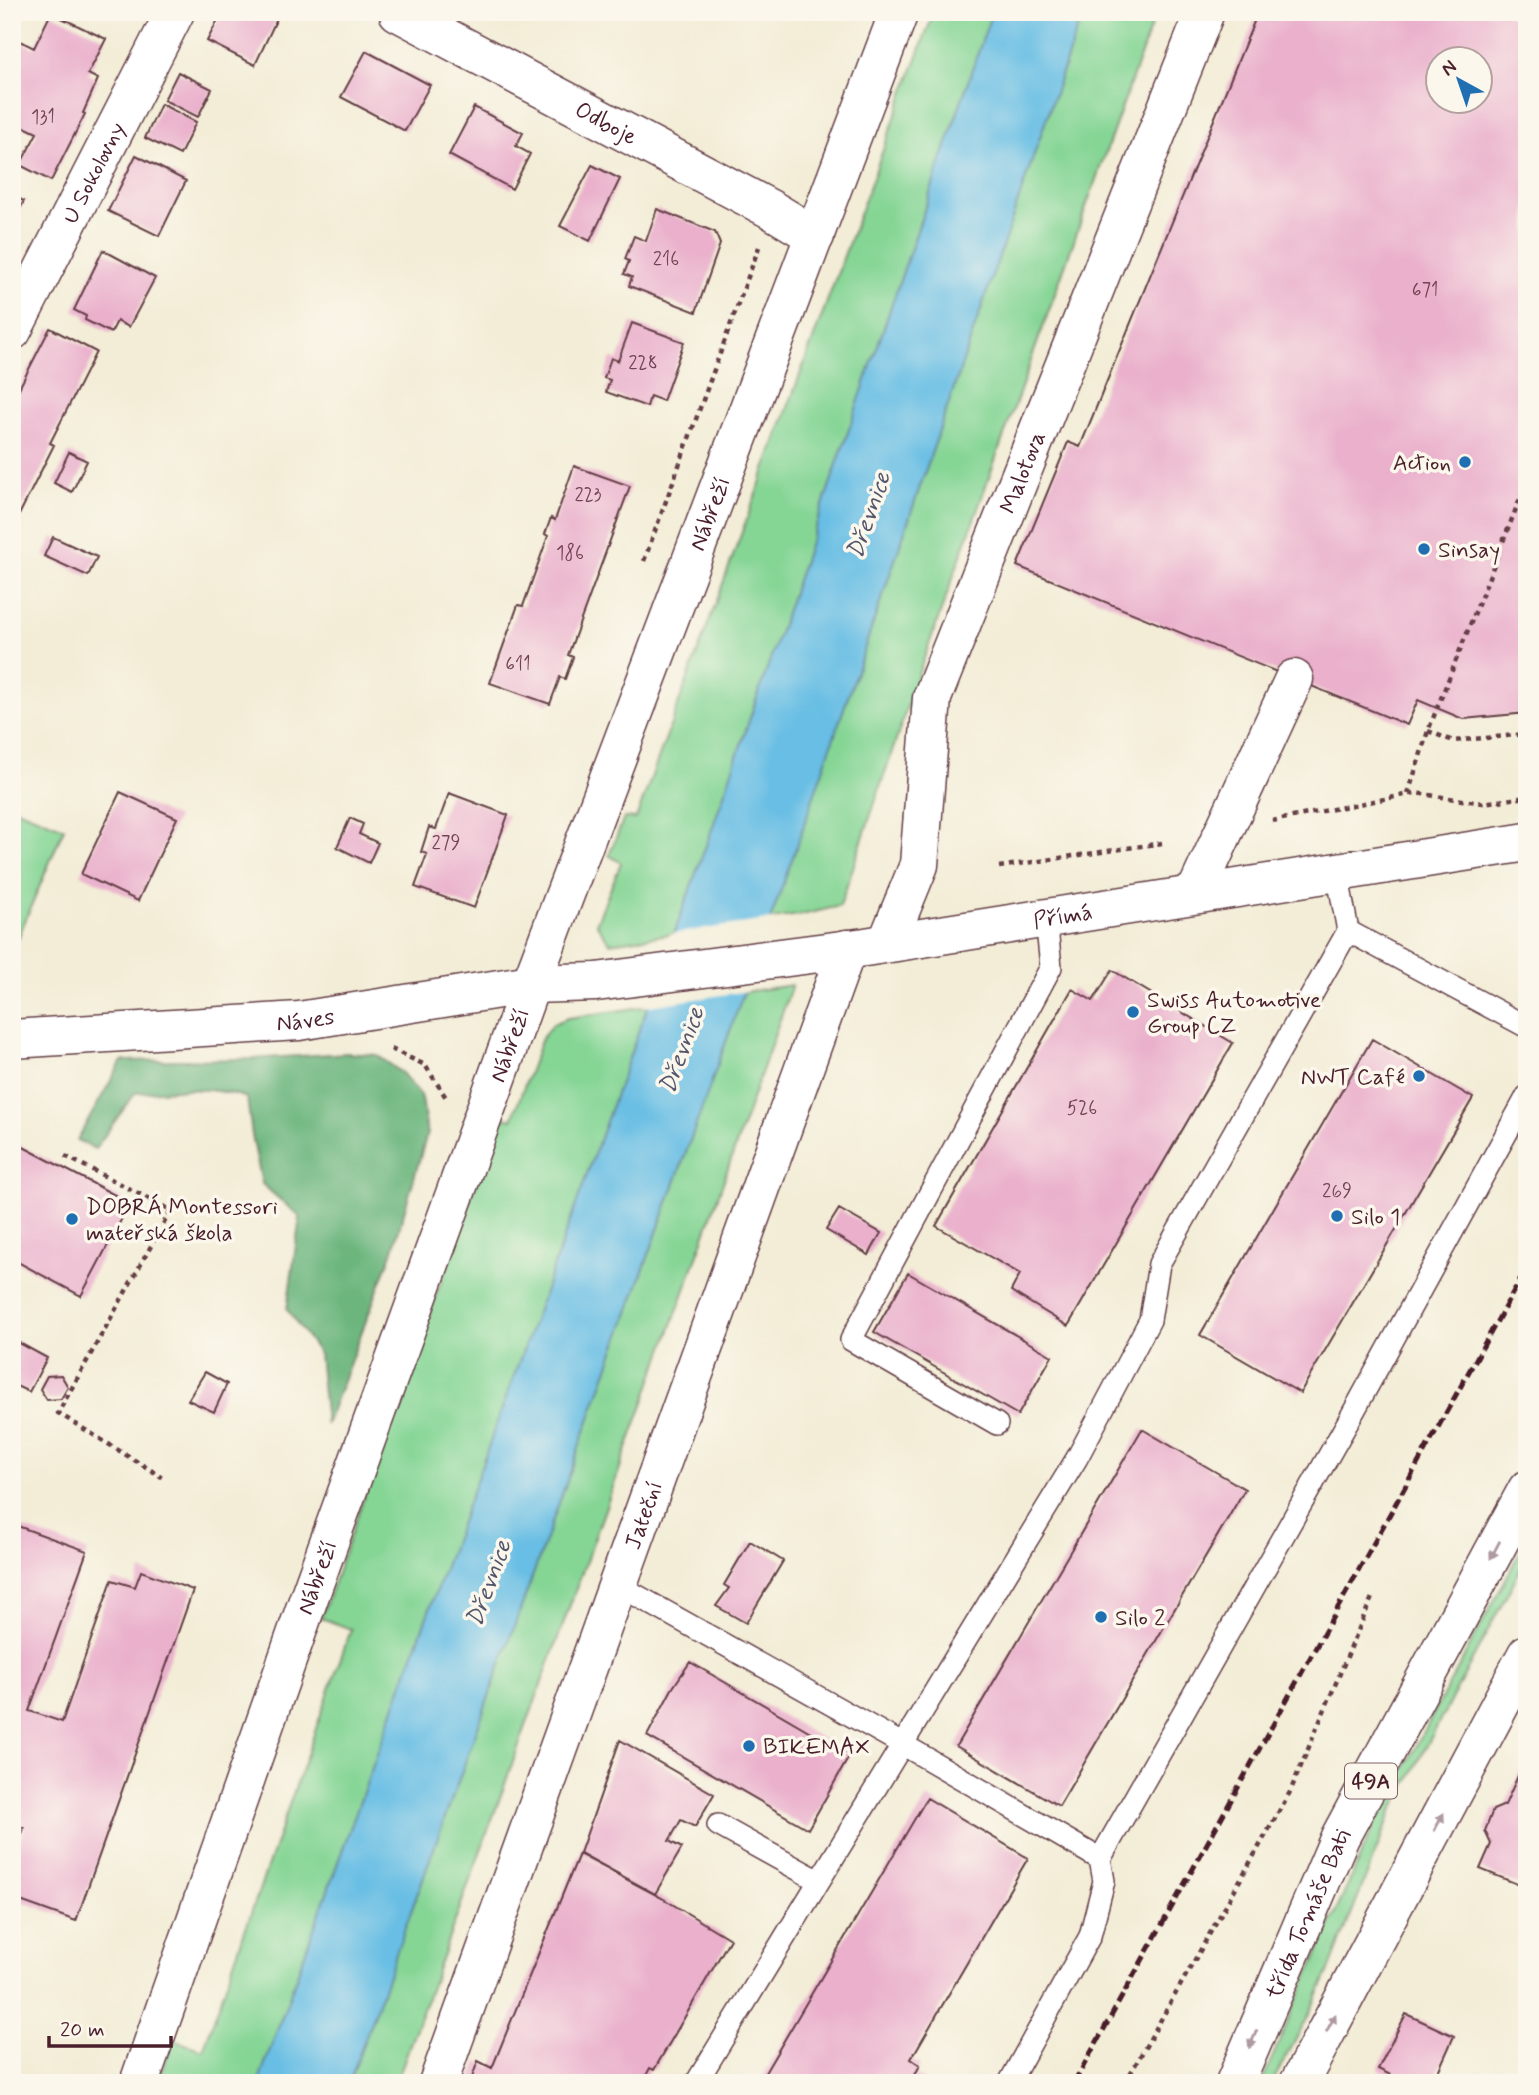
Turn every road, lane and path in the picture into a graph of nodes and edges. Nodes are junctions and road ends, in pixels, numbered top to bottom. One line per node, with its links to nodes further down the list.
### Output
1 (175, 12): 7 (street, U Sokolovny)
2 (398, 12): 5 (street, Odboje)
3 (1205, 12): 23 (street, Malotova)
4 (891, 15): 6 (street, Nábřeží)
5 (772, 210): 6 (street, Odboje); 9 (path)
6 (815, 236): 26 (street, Nábřeží)
7 (12, 331)
8 (1527, 481): 11 (path)
9 (644, 563)
10 (1294, 679): 20 (street)
11 (1428, 731): 12 (path); 13 (path)
12 (1527, 734)
13 (1408, 794): 14 (path); 15 (path)
14 (1527, 797)
15 (1269, 822)
16 (1527, 842): 19 (street, Přímá)
17 (1162, 843): 18 (path)
18 (999, 867)
19 (1337, 872): 20 (street, Přímá); 22 (lane)
20 (1195, 894): 21 (street, Přímá)
21 (1046, 918): 23 (street, Přímá); 33 (lane)
22 (1348, 931): 27 (lane); 39 (lane)
23 (887, 943): 24 (street, Přímá)
24 (847, 949): 25 (street, Přímá); 36 (street, Jateční)
25 (596, 982): 26 (street, Náves)
26 (531, 985): 28 (street, Náves); 43 (street, Nábřeží)
27 (1527, 1027)
28 (12, 1039)
29 (387, 1047): 31 (path)
30 (1527, 1096): 41 (lane)
31 (447, 1100)
32 (65, 1156): 34 (path)
33 (998, 1424)
34 (162, 1477)
35 (1527, 1490): 48 (street, třída Tomáše Bati / 49A, one-way to 48)
36 (618, 1585): 39 (lane); 44 (street, Jateční)
37 (1373, 1595): 47 (path)
38 (1527, 1654): 49 (street, one-way to 38)
39 (902, 1744): 41 (lane); 42 (lane)
40 (718, 1825): 42 (lane)
41 (1100, 1859): 46 (lane)
42 (819, 1881): 45 (lane)
43 (139, 2083)
44 (438, 2083)
45 (696, 2083)
46 (1009, 2083)
47 (1125, 2083)
48 (1235, 2083)
49 (1299, 2083)

